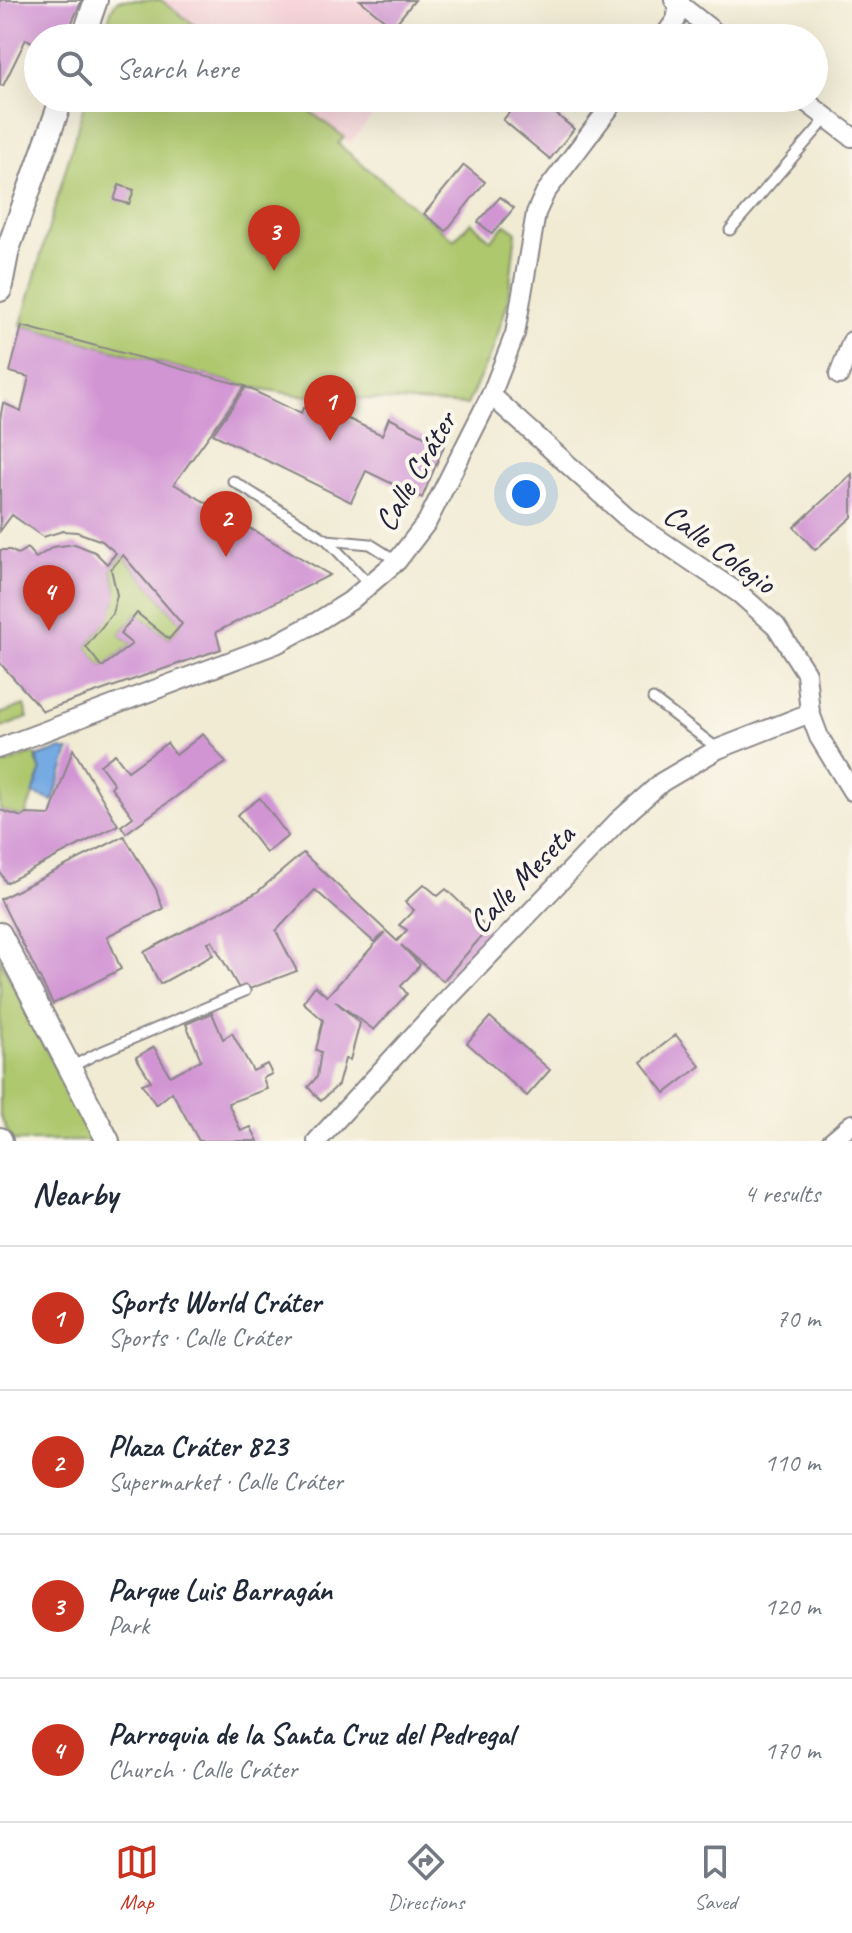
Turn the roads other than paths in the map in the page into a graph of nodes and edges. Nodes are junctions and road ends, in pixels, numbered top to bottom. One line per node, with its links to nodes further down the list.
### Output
1 (96, 0): 3 (street)
2 (678, 2): 4 (street); 5 (street)
3 (88, 24)
4 (673, 24)
5 (705, 24)
6 (57, 112): 12 (street)
7 (606, 112): 15 (street, Calle Cráter)
8 (819, 112): 9 (street)
9 (827, 118): 10 (street); 11 (lane)
10 (852, 137)
11 (730, 230)
12 (0, 290)
13 (852, 341): 14 (street)
14 (839, 375)
15 (491, 395): 18 (street, Calle Cráter); 21 (street, Calle Colegio)
16 (233, 481): 17 (lane)
17 (327, 540): 18 (lane); 19 (lane)
18 (397, 561): 19 (street, Calle Cráter)
19 (370, 585): 22 (street, Calle Cráter)
20 (653, 699): 23 (lane)
21 (810, 713): 23 (street, Calle Meseta); 24 (street, Calle Colegio)
22 (0, 748)
23 (718, 749): 30 (street, Calle Meseta)
24 (852, 791)
25 (0, 934): 27 (street)
26 (245, 991): 27 (lane)
27 (69, 1068): 29 (street)
28 (852, 1124): 31 (street)
29 (108, 1141)
30 (317, 1141)
31 (832, 1141)

